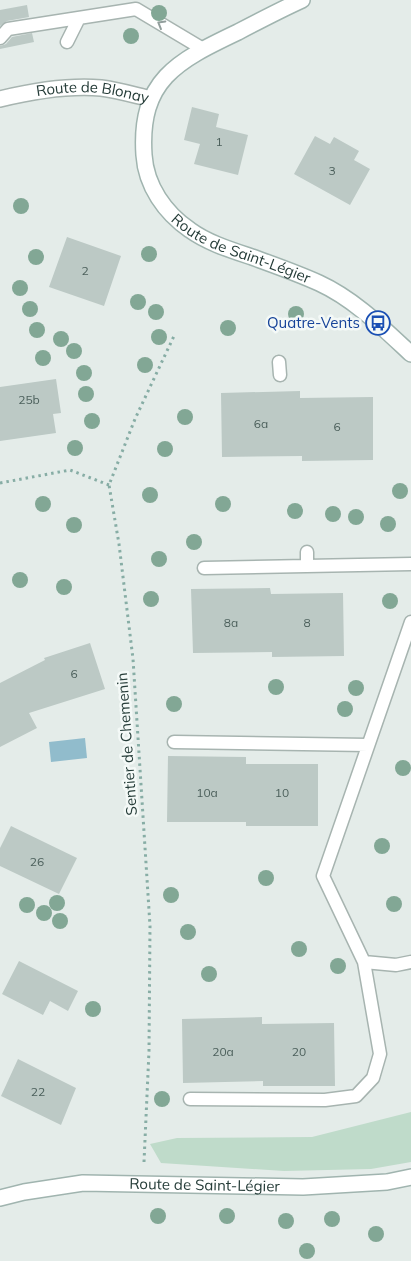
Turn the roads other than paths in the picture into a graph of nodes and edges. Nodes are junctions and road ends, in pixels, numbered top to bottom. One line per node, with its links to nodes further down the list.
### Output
1 (302, 0): 5 (main road, Route de Blonay)
2 (79, 18): 3 (lane); 4 (lane); 5 (lane, one-way to 2)
3 (0, 38)
4 (67, 42)
5 (203, 49): 7 (main road, Route de Blonay)
6 (0, 99): 7 (main road, Route de Blonay)
7 (151, 99): 8 (main road, Route de Saint-Légier)
8 (411, 354)
9 (279, 362): 10 (lane)
10 (280, 376)
11 (307, 552): 13 (lane)
12 (411, 564): 13 (lane)
13 (307, 566): 14 (lane)
14 (204, 568)
15 (411, 622): 17 (lane)
16 (174, 742): 17 (lane)
17 (368, 745): 18 (lane)
18 (364, 962): 19 (lane); 20 (lane)
19 (411, 962)
20 (190, 1100)
21 (411, 1177): 22 (main road, Route de Saint-Légier)
22 (0, 1198)

